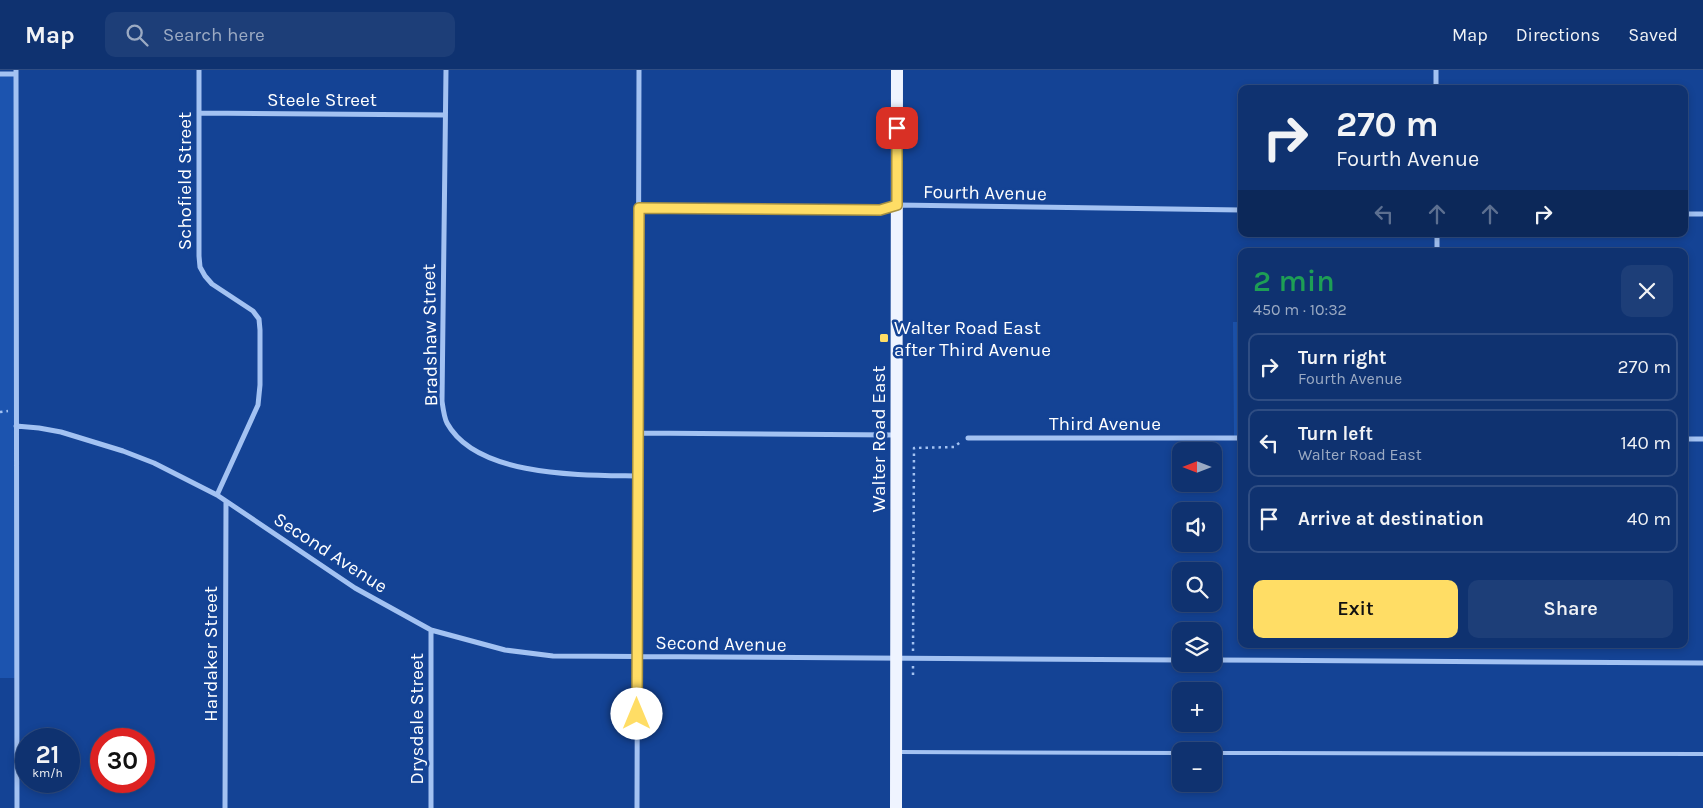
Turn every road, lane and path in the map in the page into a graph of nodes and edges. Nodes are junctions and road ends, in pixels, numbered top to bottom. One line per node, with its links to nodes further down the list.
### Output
1 (199, 70): 9 (street, Schofield Street)
2 (446, 70): 10 (street, Bradshaw Street)
3 (639, 70): 12 (street)
4 (897, 70): 11 (main road, Walter Road East)
5 (1436, 70): 8 (street)
6 (16, 72): 7 (street); 16 (street)
7 (0, 74)
8 (1436, 85)
9 (199, 113): 10 (street, Steele Street); 24 (street, Schofield Street)
10 (445, 115): 23 (street, Bradshaw Street)
11 (897, 205): 12 (street, Fourth Avenue); 13 (street, Fourth Avenue); 18 (main road, Walter Road East)
12 (639, 208): 17 (street)
13 (1238, 210)
14 (1688, 214): 15 (street)
15 (1702, 214)
16 (16, 426): 24 (street, Second Avenue); 38 (street)
17 (638, 432): 18 (street); 23 (street)
18 (897, 435): 28 (main road, Walter Road East)
19 (968, 438): 20 (street, Third Avenue); 29 (path)
20 (1238, 438)
21 (1688, 439): 22 (street)
22 (1703, 439)
23 (638, 476): 27 (street)
24 (217, 494): 25 (street, Second Avenue)
25 (226, 501): 26 (street, Second Avenue); 39 (street, Hardaker Street)
26 (431, 630): 27 (street, Second Avenue); 40 (street, Drysdale Street)
27 (638, 657): 28 (street, Second Avenue); 41 (street)
28 (897, 659): 29 (street, Second Avenue); 34 (main road, Walter Road East)
29 (913, 659): 30 (street, Second Avenue); 33 (path)
30 (1172, 660)
31 (1222, 660): 32 (street)
32 (1703, 663)
33 (912, 675)
34 (897, 752): 35 (lane); 42 (main road, Walter Road East)
35 (1172, 753)
36 (1222, 753): 37 (lane)
37 (1703, 754)
38 (17, 808)
39 (225, 808)
40 (431, 808)
41 (637, 808)
42 (896, 808)

